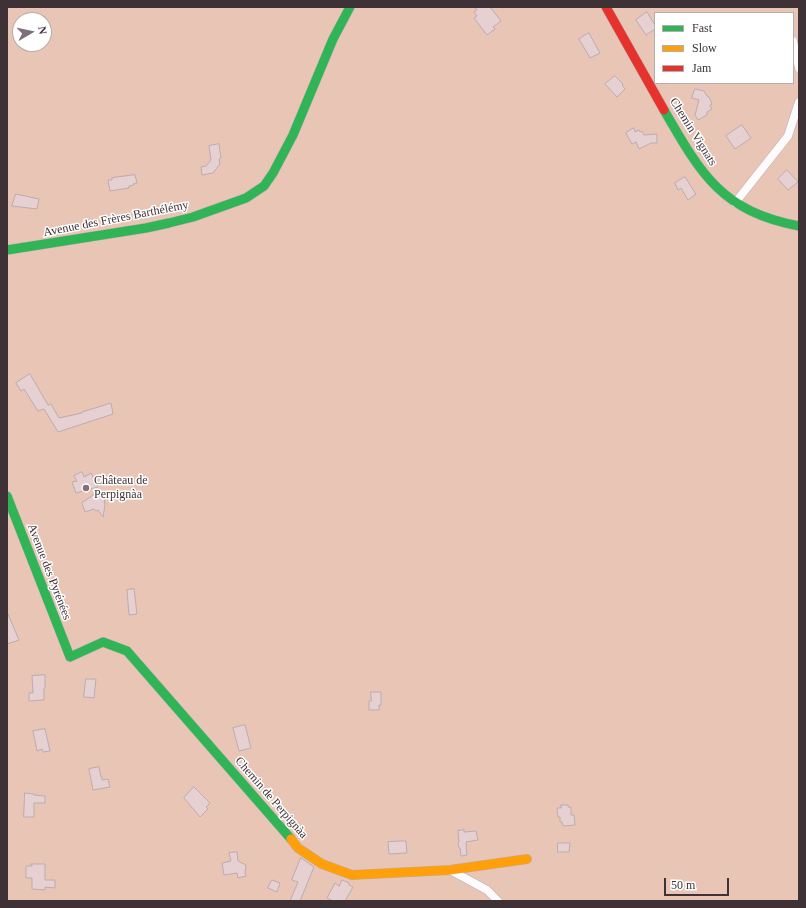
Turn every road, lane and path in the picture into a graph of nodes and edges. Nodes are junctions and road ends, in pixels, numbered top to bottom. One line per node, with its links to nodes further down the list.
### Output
1 (350, 7): 8 (street, Avenue des Frères Barthélémy)
2 (606, 7): 6 (street, Chemin Vignats)
3 (794, 46): 4 (street)
4 (799, 68)
5 (799, 102): 6 (street)
6 (735, 202): 7 (street, Chemin Vignats)
7 (799, 226)
8 (7, 250)
9 (7, 496): 10 (street, Avenue des Pyrénées)
10 (70, 657): 12 (street, Chemin de Perpignàa)
11 (527, 859): 12 (street, Chemin de Perpignàa)
12 (450, 870): 13 (street)
13 (498, 901)

